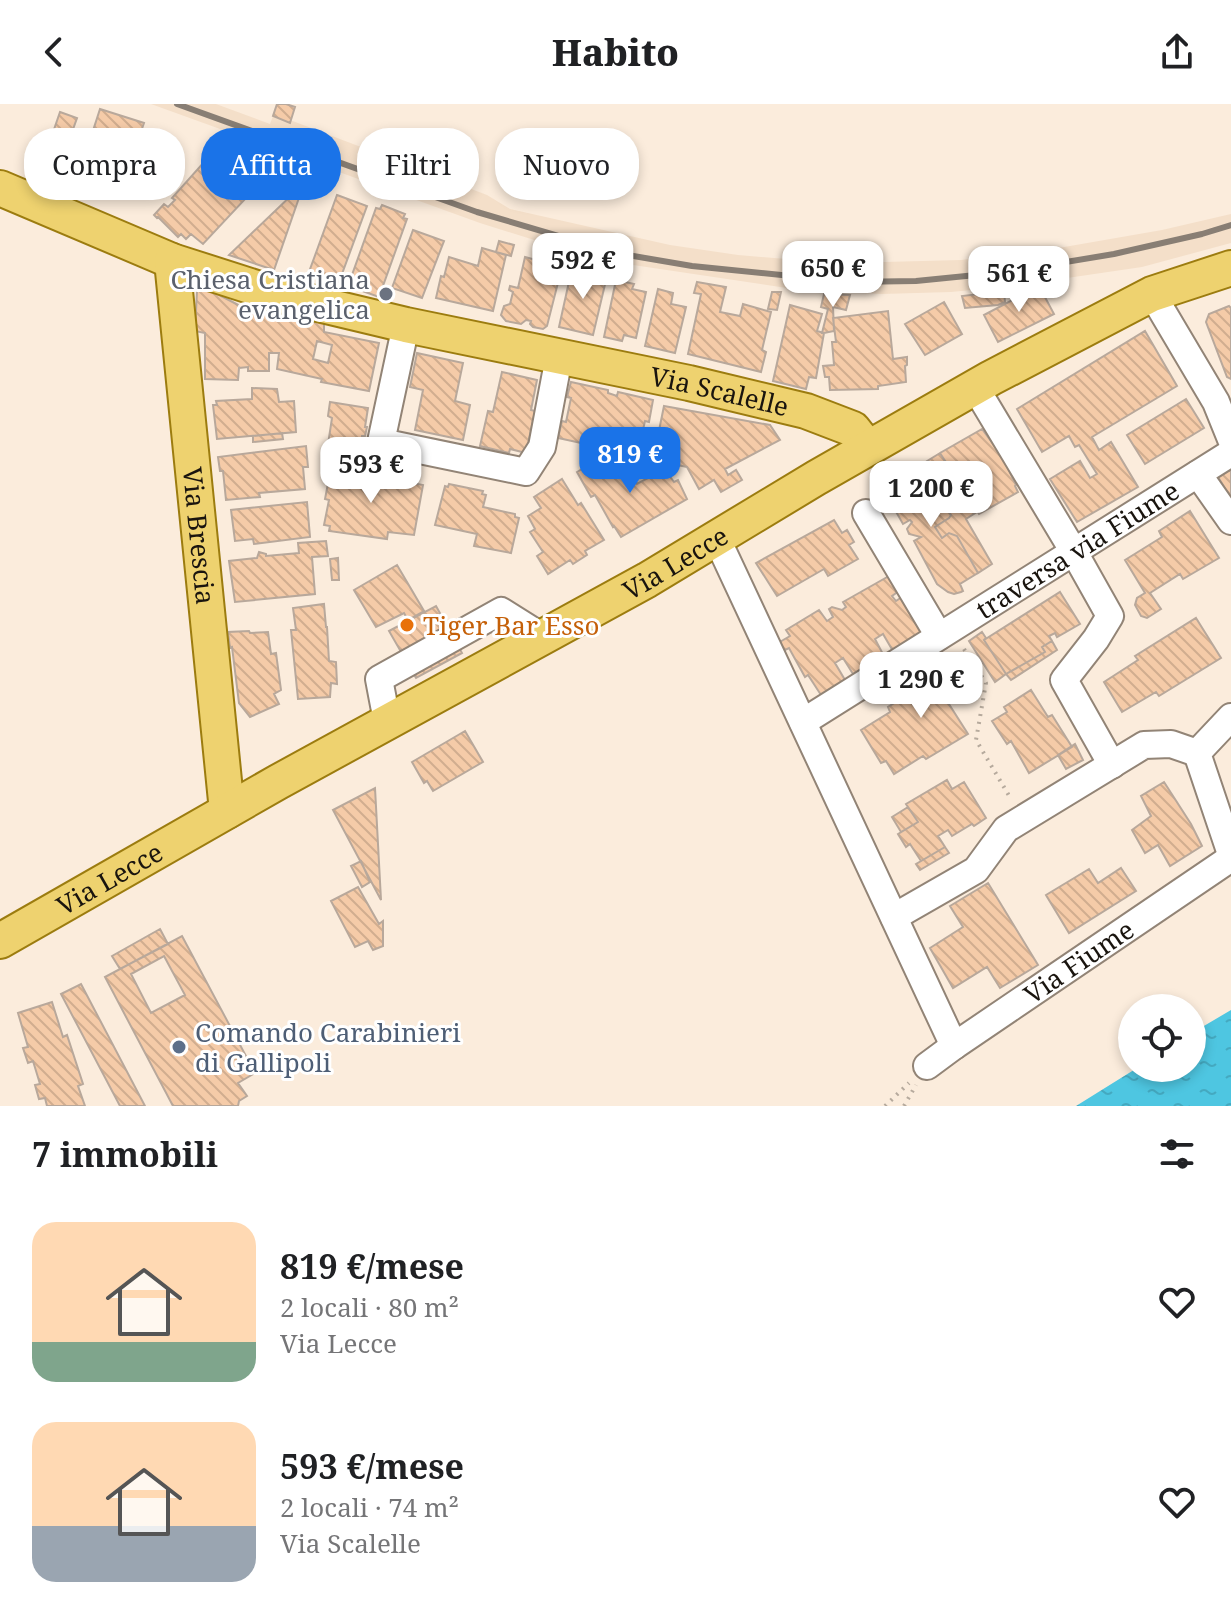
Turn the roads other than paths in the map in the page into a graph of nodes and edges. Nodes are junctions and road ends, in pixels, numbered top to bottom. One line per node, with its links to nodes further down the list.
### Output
1 (0, 188): 2 (main road, Via Scalelle)
2 (172, 261): 5 (main road, Via Scalelle); 22 (main road, Via Brescia)
3 (1231, 268): 4 (main road, Via Lecce)
4 (1152, 294): 7 (main road, Via Lecce); 8 (street)
5 (406, 325): 6 (main road, Via Scalelle); 6 (street)
6 (559, 357): 10 (main road, Via Scalelle)
7 (975, 387): 10 (main road, Via Lecce); 16 (street)
8 (1223, 399): 9 (street)
9 (1231, 439)
10 (868, 448): 15 (main road, Via Lecce)
11 (1231, 453): 12 (street, traversa via Fiume)
12 (1198, 474): 14 (street); 16 (street, traversa via Fiume)
13 (866, 513): 17 (street)
14 (1231, 521)
15 (717, 539): 19 (street); 22 (main road, Via Lecce)
16 (1074, 552): 17 (street, traversa via Fiume); 21 (street)
17 (945, 633): 19 (street, traversa via Fiume)
18 (1231, 717): 20 (street)
19 (803, 722): 24 (street)
20 (1197, 753): 21 (street); 23 (street, Via Fiume)
21 (1112, 765): 24 (street)
22 (227, 811): 25 (main road, Via Lecce)
23 (1231, 856): 26 (street, Via Fiume)
24 (894, 917): 26 (street)
25 (0, 941)
26 (954, 1046): 27 (street, Via Fiume)
27 (927, 1066)

